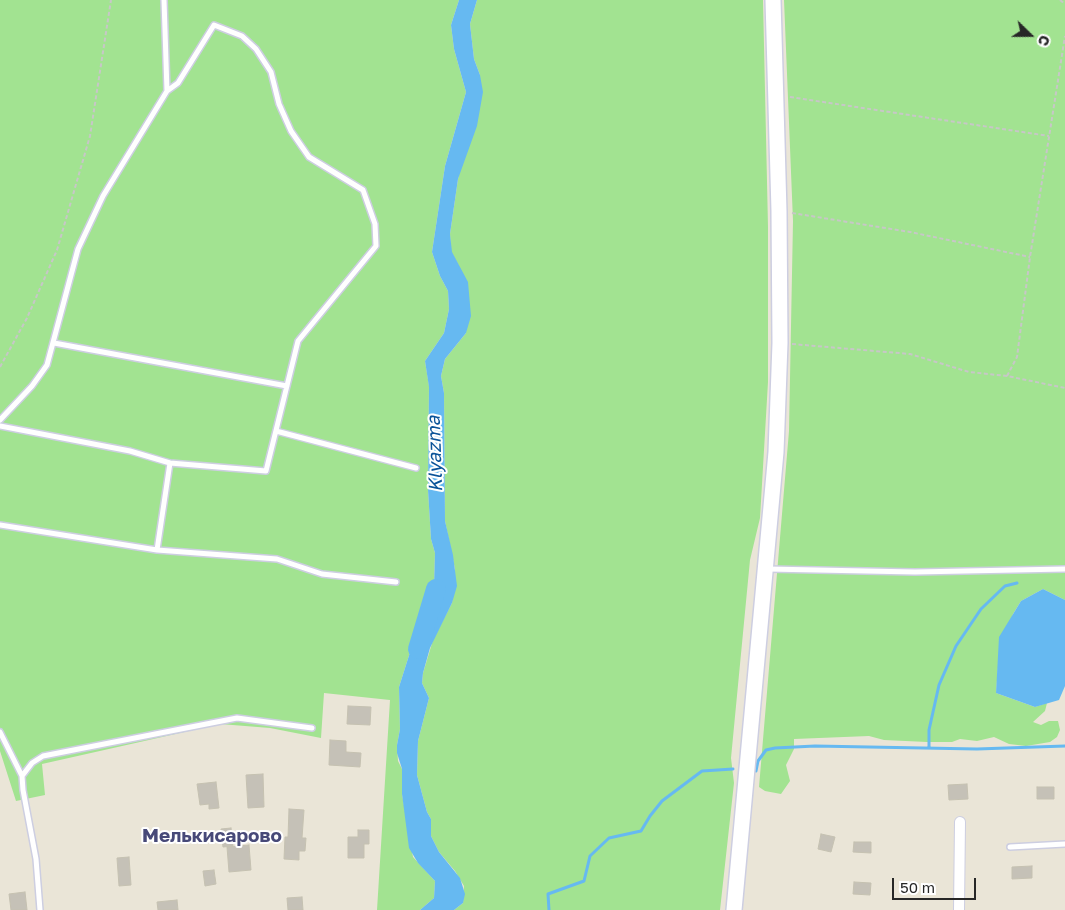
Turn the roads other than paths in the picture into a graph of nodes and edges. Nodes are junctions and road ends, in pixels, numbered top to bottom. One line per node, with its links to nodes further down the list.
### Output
1 (164, 0): 3 (lane)
2 (773, 0): 13 (street)
3 (167, 91): 4 (lane); 5 (lane)
4 (54, 343): 5 (lane); 6 (lane)
5 (287, 386): 8 (lane)
6 (0, 420)
7 (0, 426): 9 (lane)
8 (276, 431): 9 (lane); 10 (lane)
9 (170, 463): 12 (lane)
10 (416, 468)
11 (0, 525): 12 (lane)
12 (157, 550): 15 (lane)
13 (767, 569): 14 (lane); 23 (street)
14 (1065, 569)
15 (396, 582)
16 (312, 728): 18 (lane)
17 (0, 732): 18 (lane)
18 (22, 776): 22 (lane)
19 (960, 822): 24 (street)
20 (1065, 844): 21 (lane)
21 (1010, 847)
22 (40, 910)
23 (734, 910)
24 (959, 910)

